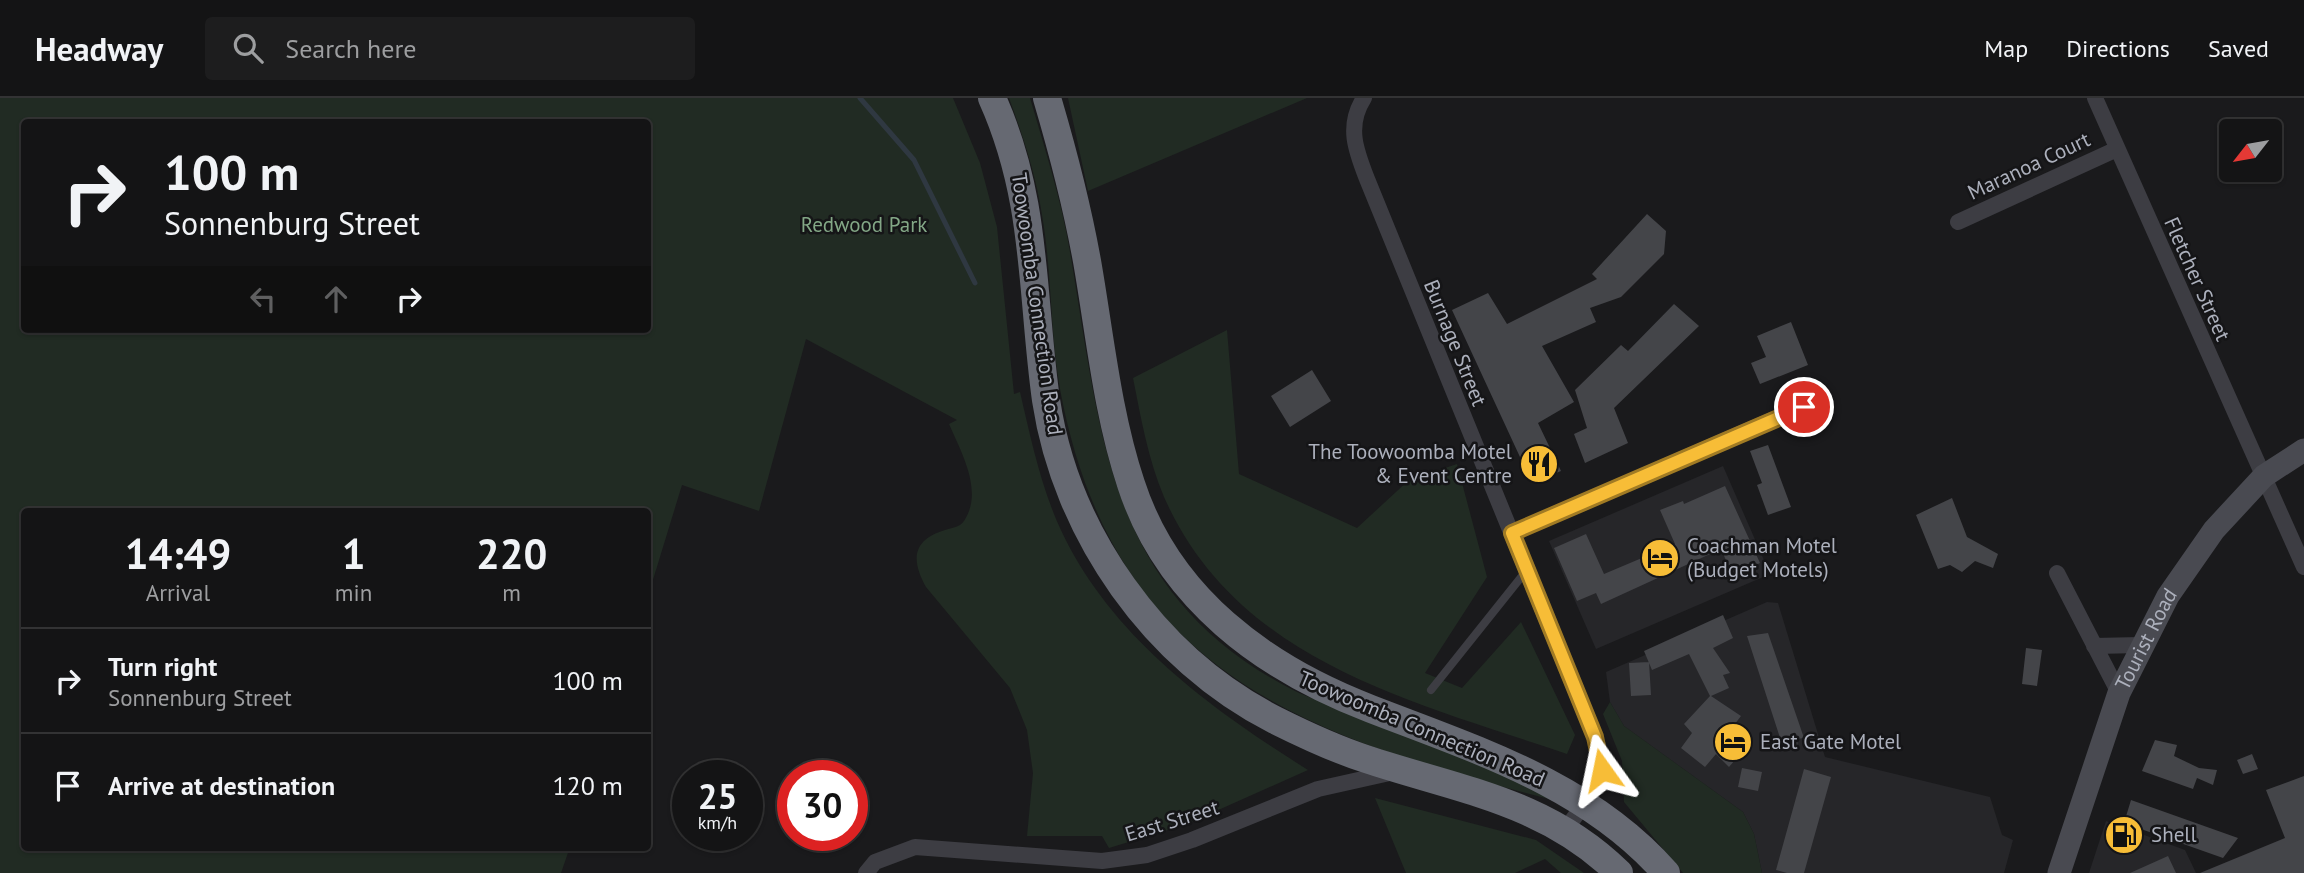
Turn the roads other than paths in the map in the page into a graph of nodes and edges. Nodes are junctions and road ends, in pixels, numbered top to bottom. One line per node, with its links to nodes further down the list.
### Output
1 (992, 98): 18 (highway, Toowoomba Connection Road)
2 (1047, 98): 19 (highway, Toowoomba Connection Road)
3 (1364, 98): 10 (street, Burnage Street)
4 (2095, 98): 5 (street, Fletcher Street)
5 (2117, 149): 6 (street, Maranoa Court); 9 (street, Fletcher Street)
6 (1958, 222)
7 (1804, 407): 10 (street)
8 (2304, 450): 9 (street, Tourist Road)
9 (2264, 476): 11 (street, Fletcher Street); 14 (street, Tourist Road)
10 (1512, 533): 12 (street, Burnage Street)
11 (2304, 567)
12 (1528, 569): 16 (lane); 19 (street, Burnage Street)
13 (2056, 573): 15 (street)
14 (2141, 645): 15 (street); 17 (street, Tourist Road)
15 (2094, 646): 17 (street)
16 (1431, 691)
17 (2119, 693): 25 (street, Tourist Road)
18 (1407, 771): 20 (highway, Toowoomba Connection Road); 21 (street, East Street)
19 (1584, 803): 20 (street, Burnage Street); 24 (highway, Toowoomba Connection Road)
20 (1565, 830): 23 (highway, Toowoomba Connection Road)
21 (1106, 867): 22 (street, East Street)
22 (866, 873)
23 (1619, 873)
24 (1666, 873)
25 (2059, 873)

